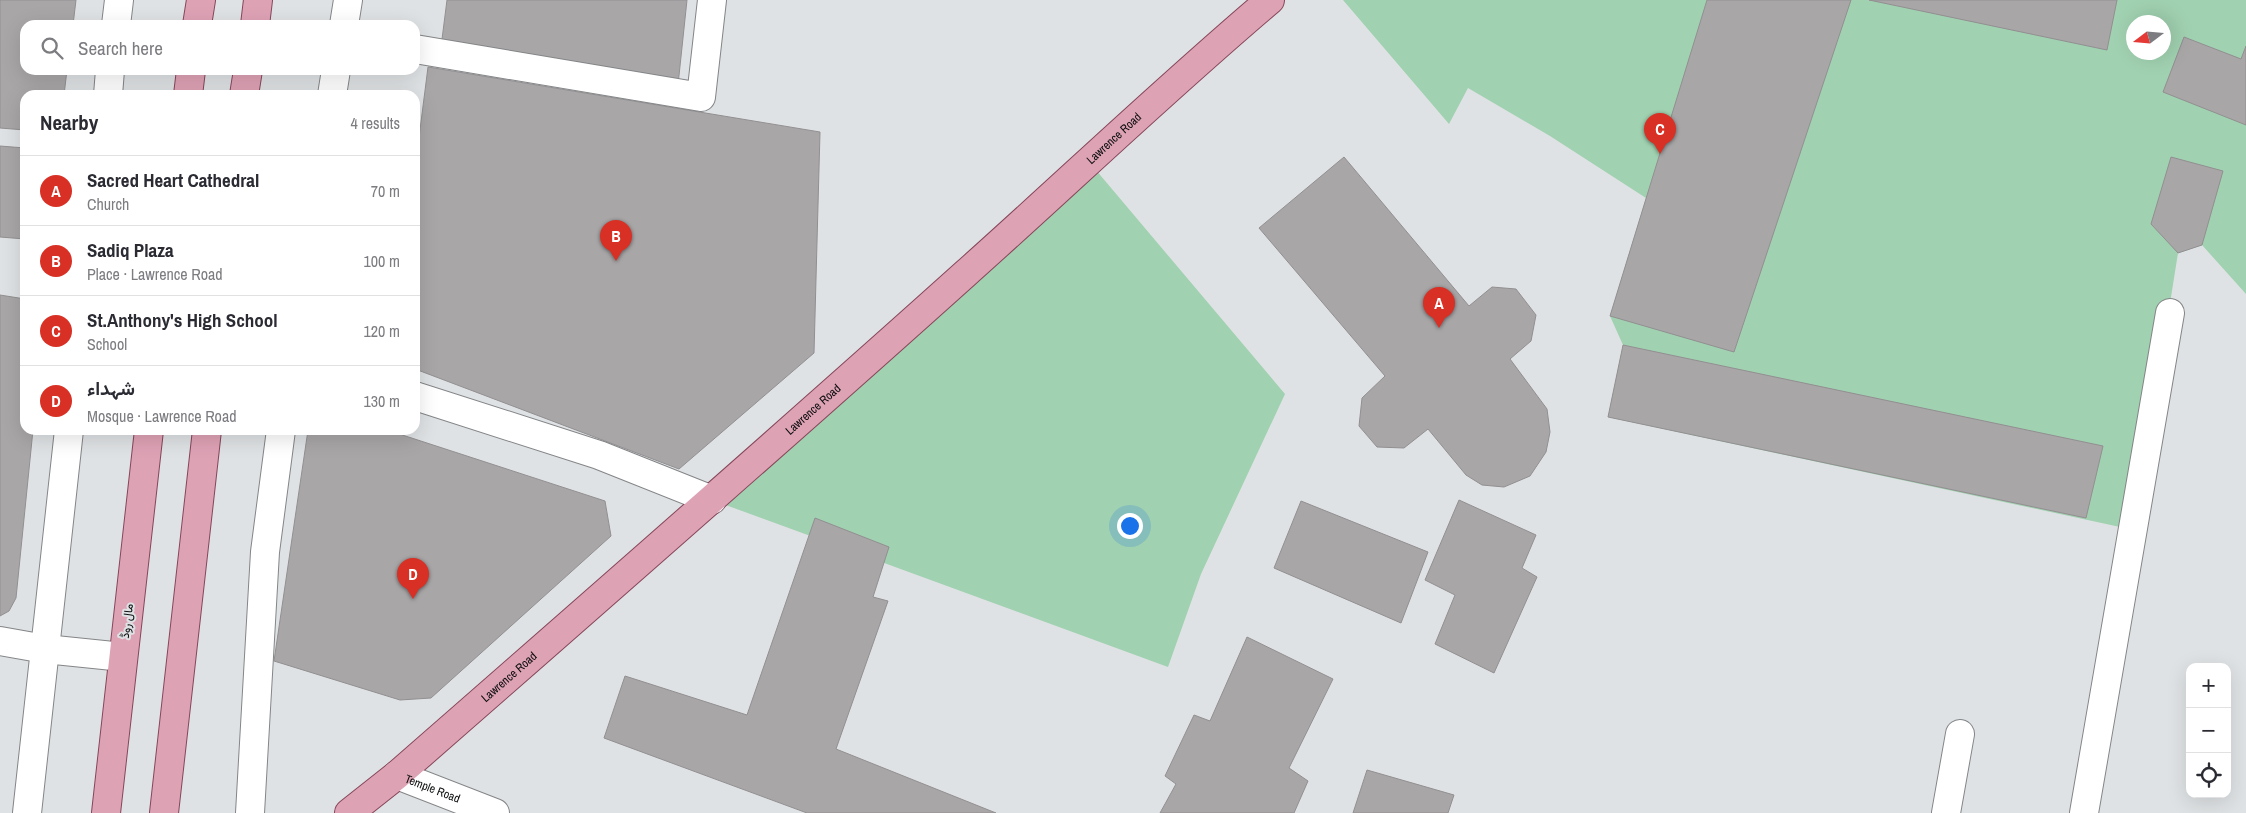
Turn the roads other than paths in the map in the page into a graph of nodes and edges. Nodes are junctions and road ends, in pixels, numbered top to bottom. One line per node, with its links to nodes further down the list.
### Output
1 (118, 0): 7 (street)
2 (201, 0): 8 (main road)
3 (258, 0): 9 (main road)
4 (348, 0): 10 (street)
5 (712, 0): 11 (street)
6 (1270, 0): 26 (main road, Lawrence Road)
7 (116, 20)
8 (198, 20)
9 (256, 20)
10 (345, 20)
11 (420, 50)
12 (110, 75): 16 (street)
13 (190, 75): 17 (main road)
14 (247, 75): 18 (main road)
15 (335, 75): 19 (street)
16 (108, 90)
17 (189, 90)
18 (245, 90)
19 (333, 90)
20 (2170, 313): 39 (street)
21 (420, 398): 26 (street)
22 (67, 435): 28 (street)
23 (148, 435): 29 (main road, مال روڈ)
24 (206, 435): 34 (main road)
25 (280, 435): 35 (street)
26 (712, 500): 31 (main road, Lawrence Road)
27 (0, 641): 28 (street)
28 (45, 650): 29 (street); 32 (street)
29 (123, 657): 33 (main road, مال روڈ)
30 (1960, 734): 38 (street)
31 (397, 775): 36 (main road, Lawrence Road); 37 (street, Temple Road)
32 (28, 813)
33 (106, 813)
34 (164, 813)
35 (250, 813)
36 (350, 813)
37 (495, 813)
38 (1946, 813)
39 (2084, 813)

